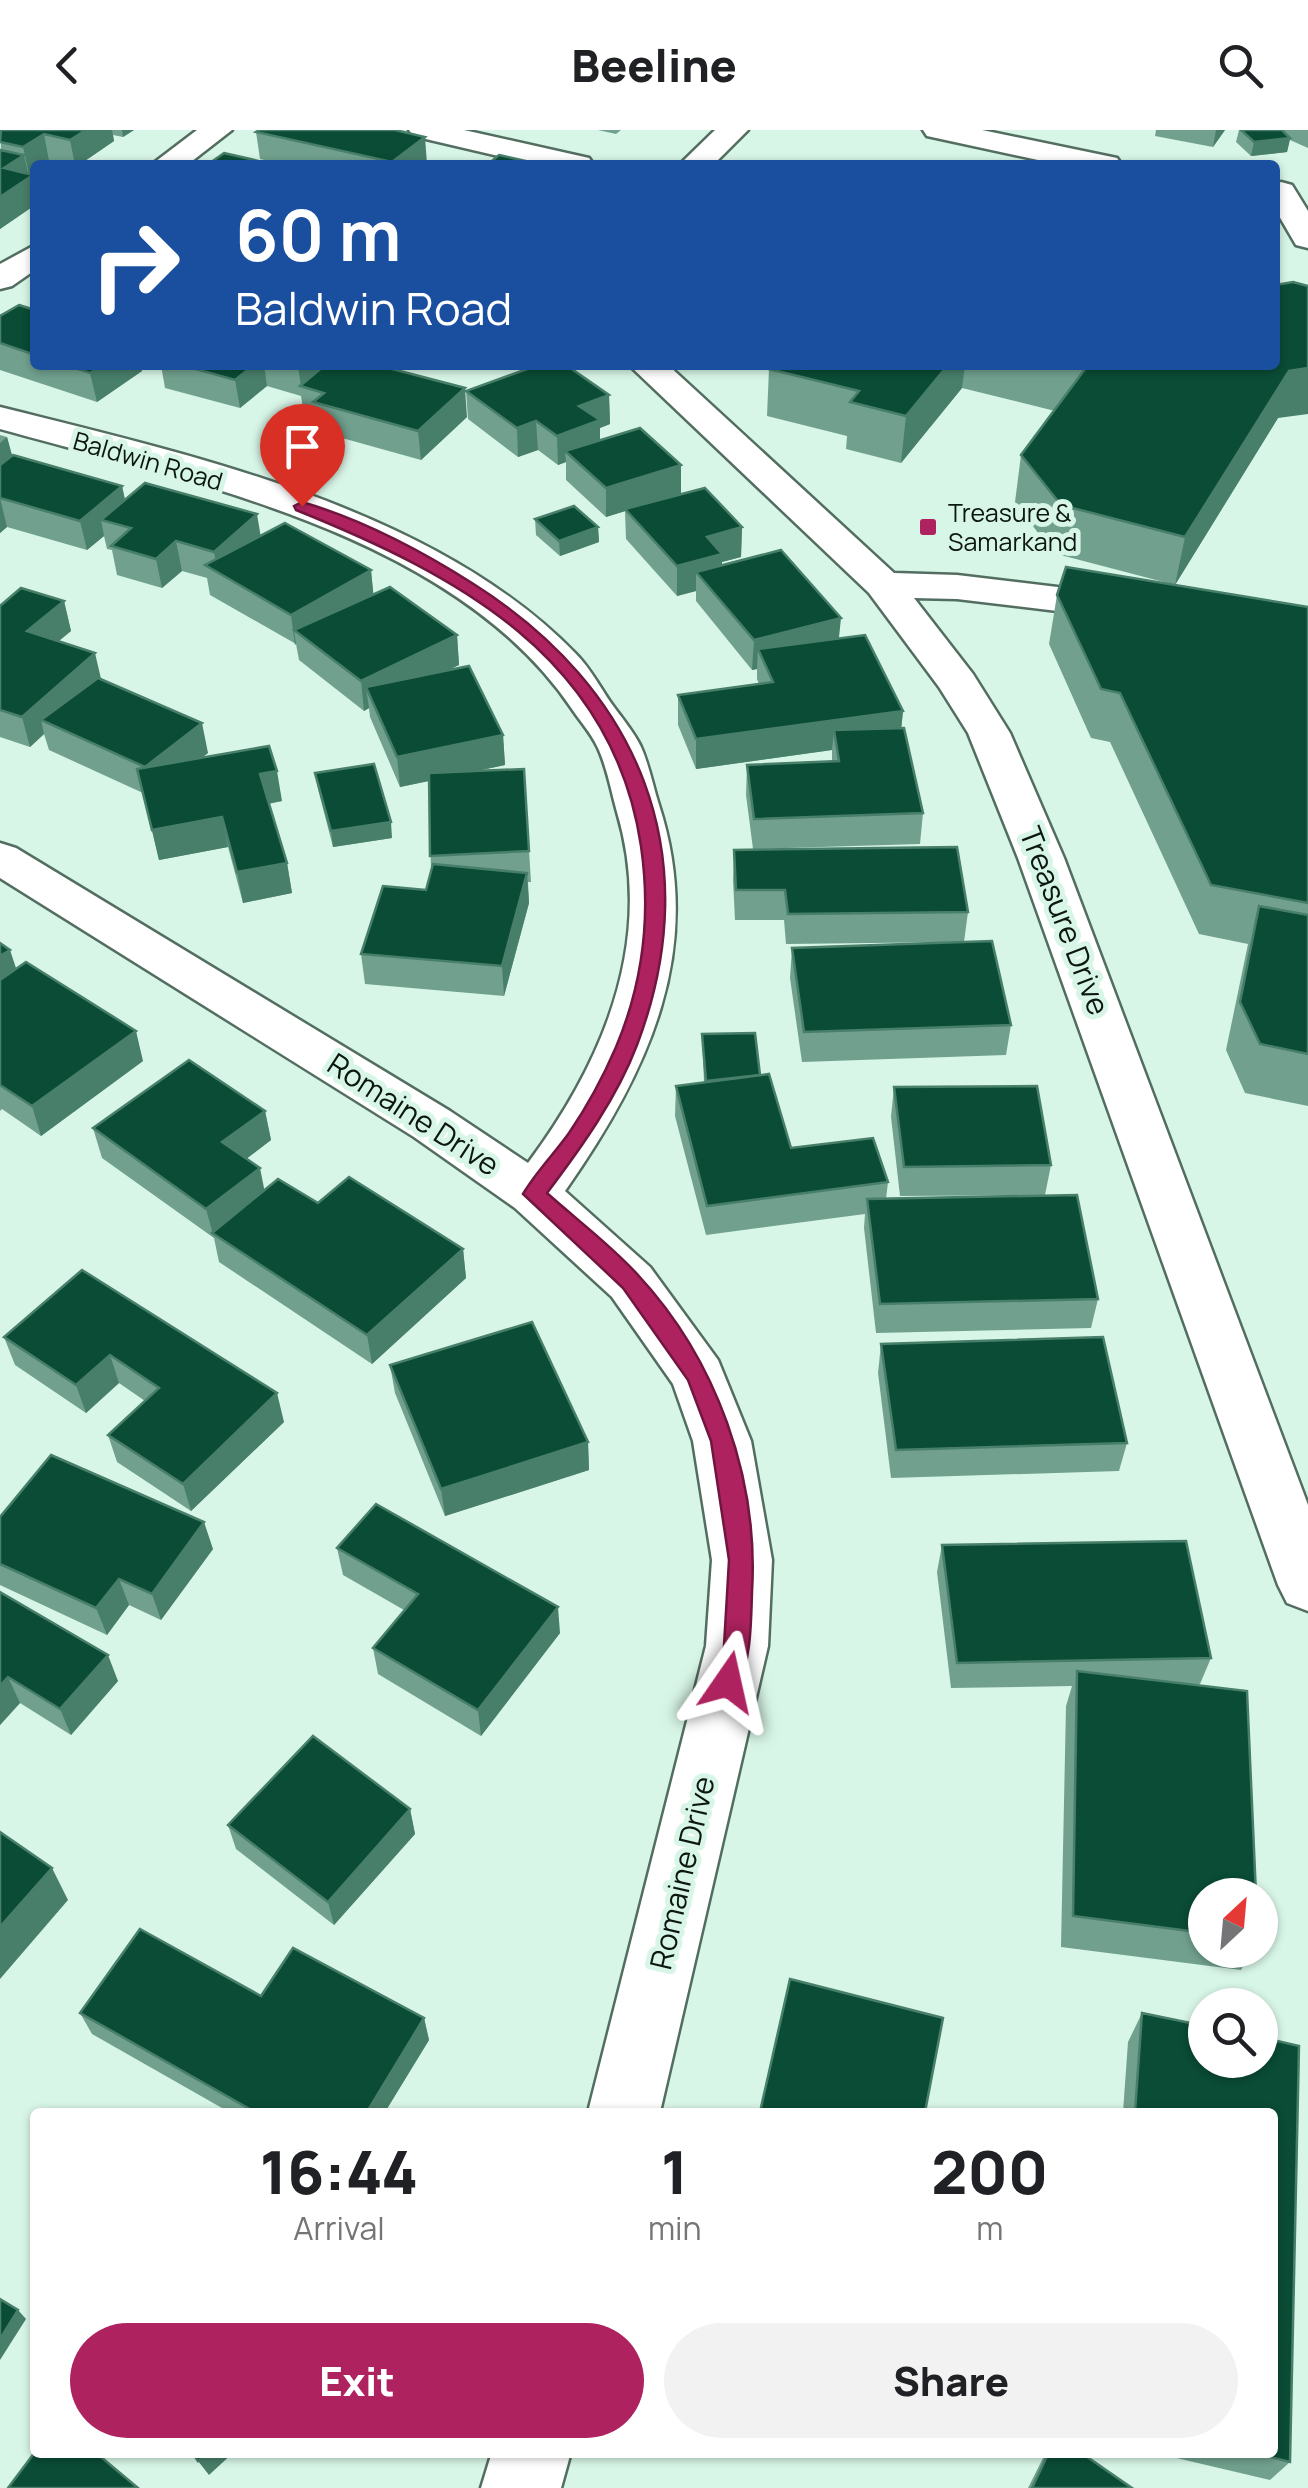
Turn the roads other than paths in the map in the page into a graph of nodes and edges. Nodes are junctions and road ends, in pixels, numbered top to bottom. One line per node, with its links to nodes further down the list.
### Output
1 (218, 130): 6 (street)
2 (424, 130): 7 (street)
3 (733, 130): 8 (street)
4 (938, 130): 5 (street)
5 (969, 137): 9 (street); 10 (street)
6 (173, 160)
7 (556, 160)
8 (700, 160)
9 (950, 160)
10 (1082, 160)
11 (1288, 192): 12 (street)
12 (1308, 238)
13 (30, 258): 14 (street)
14 (0, 279)
15 (653, 370): 17 (street, Treasure Drive)
16 (0, 418): 20 (street, Baldwin Road)
17 (883, 585): 18 (street); 21 (street, Treasure Drive)
18 (1161, 612)
19 (0, 858): 20 (street, Romaine Drive)
20 (534, 1194): 22 (street, Romaine Drive)
21 (1308, 1585)
22 (625, 2108)
23 (530, 2458): 24 (street)
24 (520, 2488)

